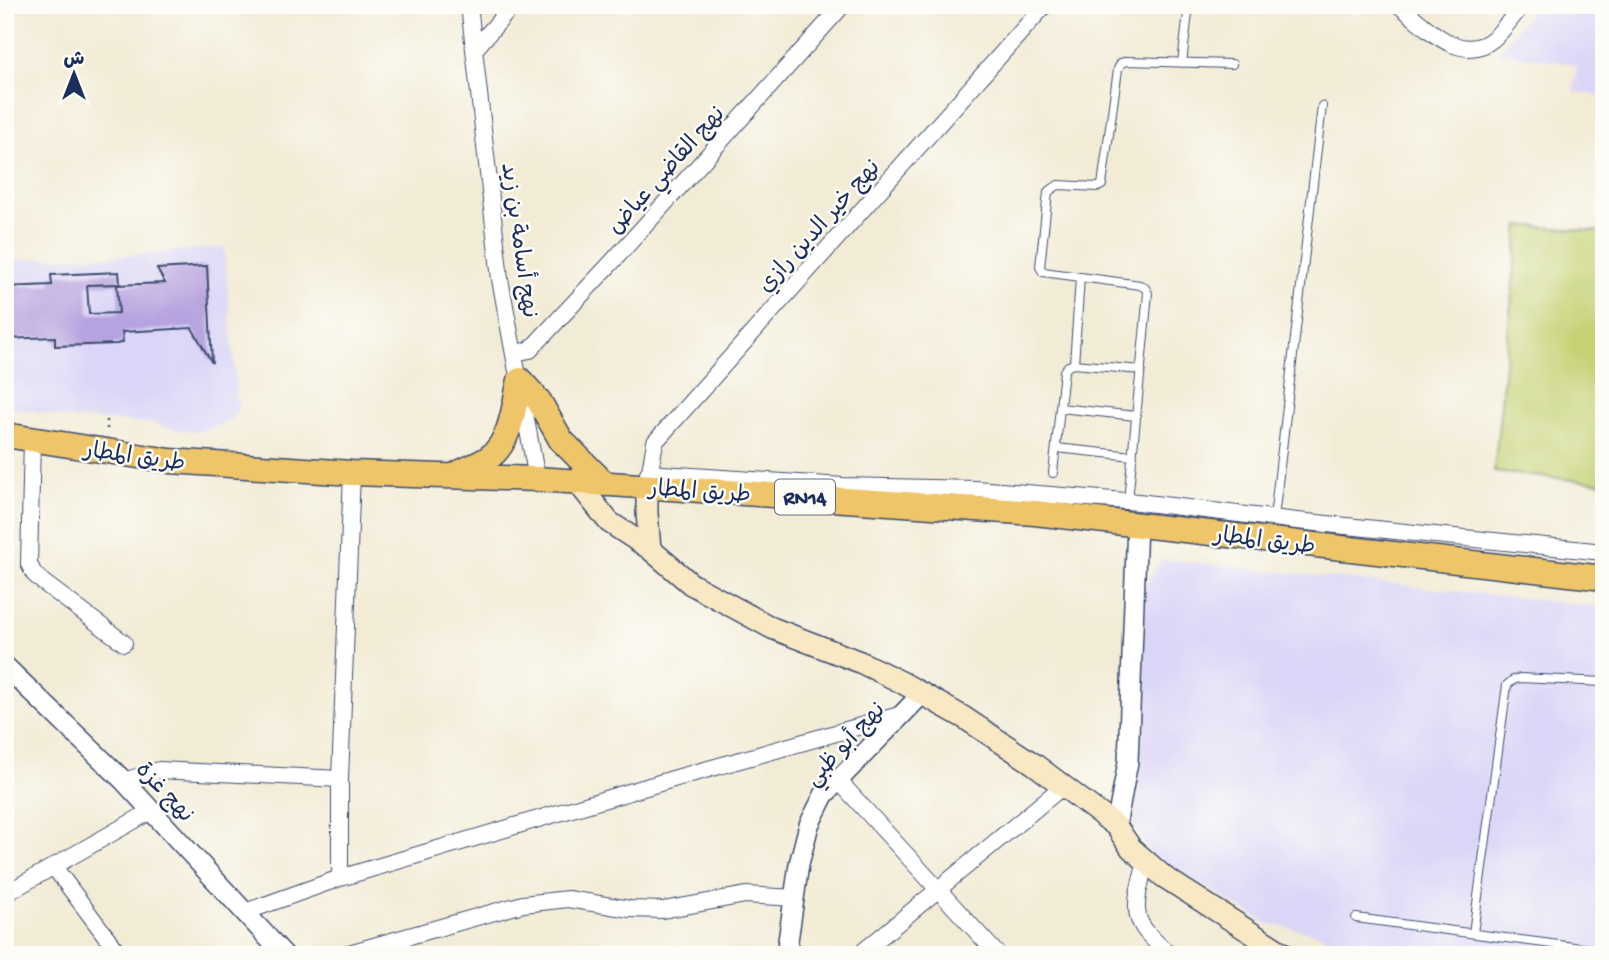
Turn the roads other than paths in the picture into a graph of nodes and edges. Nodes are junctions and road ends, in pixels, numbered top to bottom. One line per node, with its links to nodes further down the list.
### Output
1 (470, 5): 9 (street, نهج أسامة بن زيد)
2 (513, 5): 9 (street)
3 (843, 5): 14 (street, نهج القاضي عياض)
4 (1045, 5): 28 (street, نهج خير الدين رازي)
5 (1161, 5): 8 (lane)
6 (1399, 5): 7 (street)
7 (1522, 5)
8 (1189, 7): 10 (lane)
9 (475, 49): 14 (street, نهج أسامة بن زيد)
10 (1182, 63): 11 (lane); 13 (lane)
11 (1232, 64)
12 (1322, 106): 32 (lane)
13 (1080, 278): 15 (lane); 16 (lane)
14 (514, 353): 17 (street, نهج أسامة بن زيد)
15 (1074, 364): 16 (lane); 18 (lane)
16 (1141, 370): 19 (lane)
17 (520, 380): 26 (main road); 27 (street, نهج أسامة بن زيد); 30 (main road)
18 (1060, 408): 19 (lane); 22 (lane)
19 (1136, 416): 23 (lane)
20 (5, 435): 21 (main road, طريق المطار / RN14)
21 (32, 440): 24 (main road, طريق المطار / RN14); 36 (street)
22 (1056, 448): 23 (lane); 25 (lane)
23 (1133, 456): 31 (lane)
24 (352, 472): 26 (main road, طريق المطار / RN14); 41 (street)
25 (1053, 473)
26 (453, 476): 27 (main road, طريق المطار / RN14)
27 (537, 479): 29 (main road, طريق المطار / RN14)
28 (648, 480): 30 (main road, طريق المطار / RN14); 31 (main road, طريق المطار / RN14); 33 (main road)
29 (578, 483): 30 (main road, طريق المطار / RN14); 33 (main road)
30 (606, 484)
31 (1134, 509): 32 (street); 35 (main road, طريق المطار / RN14); 46 (street)
32 (1274, 519): 34 (street)
33 (650, 549): 39 (main road)
34 (1604, 552)
35 (1604, 578)
36 (124, 643)
37 (5, 666): 43 (street, نهج غزة)
38 (1604, 682): 55 (lane)
39 (923, 693): 40 (street, نهج أبو ظبي); 44 (main road)
40 (905, 713): 42 (street, نهج أبو ظبي); 49 (street)
41 (340, 779): 43 (street); 49 (street)
42 (838, 780): 50 (street); 52 (street, نهج أبو ظبي)
43 (124, 781): 45 (street, نهج غزة)
44 (1063, 786): 46 (main road); 50 (street)
45 (151, 811): 48 (street); 53 (street, نهج غزة)
46 (1116, 826): 47 (main road)
47 (1146, 862): 63 (street); 64 (main road)
48 (54, 867): 51 (street); 57 (street)
49 (341, 878): 53 (street)
50 (936, 890): 61 (street); 62 (street)
51 (5, 894)
52 (794, 898): 59 (street); 60 (street, نهج أبو ظبي)
53 (245, 912): 58 (street, نهج غزة)
54 (1356, 918): 55 (lane)
55 (1473, 933): 56 (lane)
56 (1604, 951)
57 (120, 955)
58 (284, 955)
59 (342, 955)
60 (786, 955)
61 (859, 955)
62 (998, 955)
63 (1169, 955)
64 (1286, 955)

